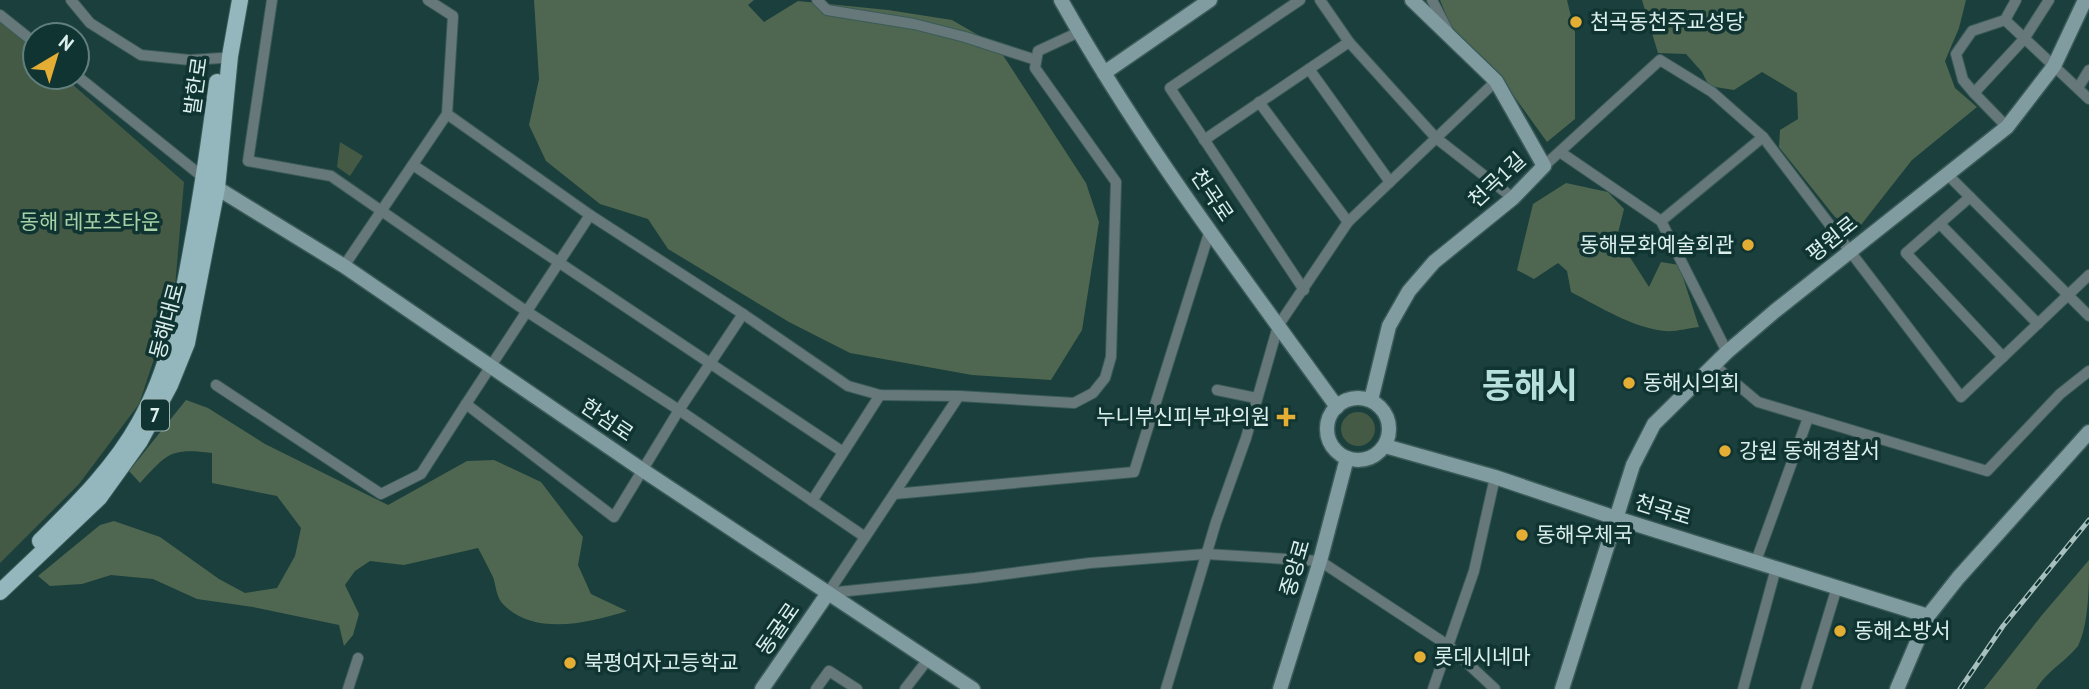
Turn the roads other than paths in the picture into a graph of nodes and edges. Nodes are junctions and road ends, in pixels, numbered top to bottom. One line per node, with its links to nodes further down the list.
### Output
1 (71, 0): 23 (street)
2 (229, 0): 23 (main road, 발한로 / 7)
3 (240, 0): 45 (main road, 동해대로 / 7)
4 (272, 0): 48 (street)
5 (428, 0): 35 (street)
6 (817, 0): 24 (street)
7 (1061, 0): 19 (street, 천곡로)
8 (1210, 0): 28 (street)
9 (1300, 0): 39 (street)
10 (1321, 0): 22 (street)
11 (1412, 0): 20 (street, 천곡1길)
12 (1432, 0): 20 (street)
13 (2016, 0): 17 (street)
14 (2049, 0): 21 (street)
15 (2085, 0): 25 (street, 평원로)
16 (0, 15): 18 (street)
17 (2005, 20): 21 (street); 32 (street)
18 (21, 32)
19 (1079, 32): 24 (street); 28 (street, 천곡로)
20 (1451, 38): 29 (street, 천곡1길)
21 (2024, 38): 25 (street); 32 (street)
22 (1349, 42): 26 (street); 38 (street)
23 (220, 58): 45 (main road, 발한로 / 7)
24 (1036, 60): 74 (street)
25 (2054, 66): 31 (street); 36 (street, 평원로)
26 (1309, 69): 34 (street); 44 (street)
27 (2089, 70): 31 (street)
28 (1104, 73): 53 (street, 천곡로)
29 (1496, 81): 38 (street); 42 (street, 천곡1길)
30 (91, 87): 45 (street)
31 (2078, 89): 33 (street)
32 (1974, 93): 36 (street)
33 (2089, 99)
34 (1259, 103): 39 (street); 50 (street)
35 (447, 114): 41 (street); 49 (street)
36 (2007, 127): 43 (street, 평원로)
37 (1763, 137): 40 (street); 51 (street); 54 (street)
38 (1436, 138): 44 (street); 47 (street)
39 (1204, 140): 58 (street)
40 (1560, 152): 42 (street); 51 (street)
41 (413, 165): 48 (street); 55 (street)
42 (1544, 166): 47 (street, 천곡1길)
43 (1947, 174): 46 (street); 54 (street, 평원로)
44 (1390, 182): 50 (street)
45 (211, 183): 56 (street, 한섬로); 95 (main road, 동해대로 / 7); 97 (main road, 동해대로 / 7)
46 (1970, 197): 52 (street); 59 (street)
47 (1513, 198): 76 (street, 천곡1길)
48 (382, 213): 56 (street); 60 (street)
49 (590, 215): 55 (street); 61 (street)
50 (1349, 222): 58 (street)
51 (1661, 222): 65 (street)
52 (1940, 224): 63 (street); 66 (street)
53 (1210, 230): 64 (street, 천곡로); 87 (street)
54 (1851, 251): 65 (street, 평원로); 66 (street)
55 (559, 262): 60 (street); 67 (street)
56 (344, 266): 69 (street, 한섬로)
57 (2089, 275): 59 (street)
58 (1304, 290): 64 (street)
59 (2068, 295): 62 (street); 63 (street)
60 (526, 311): 69 (street); 79 (street)
61 (743, 314): 67 (street); 73 (street)
62 (2089, 316)
63 (2038, 324): 66 (street)
64 (1278, 326): 75 (street); 78 (street, 천곡로)
65 (1727, 352): 68 (street, 평원로)
66 (2003, 357)
67 (710, 365): 79 (street); 83 (street)
68 (1714, 365): 80 (street); 89 (street, 평원로)
69 (491, 367): 77 (street); 85 (street, 한섬로)
70 (2089, 371): 80 (street)
71 (216, 385): 77 (street)
72 (1217, 390): 75 (street)
73 (880, 395): 74 (street); 83 (street)
74 (958, 396): 87 (street)
75 (1256, 398): 91 (street)
76 (1371, 400): 78 (street); 82 (street)
77 (466, 404): 85 (street)
78 (1337, 407): 84 (street)
79 (679, 410): 85 (street); 88 (street)
80 (1808, 418): 93 (street)
81 (2089, 432): 99 (street)
82 (1385, 446): 84 (street); 86 (street, 천곡로)
83 (843, 452): 88 (street)
84 (1347, 458): 92 (street, 중앙로)
85 (641, 469): 98 (street, 한섬로)
86 (1495, 477): 89 (street, 천곡로); 100 (street)
87 (894, 494): 90 (street)
88 (812, 501): 90 (street)
89 (1616, 518): 93 (street, 천곡로); 113 (street, 평원로)
90 (865, 537): 98 (street)
91 (1206, 554): 92 (street); 98 (street); 109 (street)
92 (1320, 561): 100 (street); 110 (street, 중앙로)
93 (1756, 561): 94 (street, 천곡로)
94 (1776, 568): 96 (street, 천곡로); 114 (street)
95 (0, 579)
96 (1837, 587): 99 (street, 천곡로); 115 (street)
97 (0, 592)
98 (828, 593): 102 (street, 한섬로); 104 (street, 동굴로)
99 (1928, 616): 116 (street)
100 (1449, 646): 111 (street); 112 (street)
101 (358, 658): 103 (street)
102 (929, 659): 107 (street); 108 (street, 한섬로)
103 (348, 689)
104 (762, 689)
105 (816, 689): 106 (street)
106 (857, 689)
107 (905, 689)
108 (974, 689)
109 (1166, 689)
110 (1280, 689)
111 (1433, 689)
112 (1495, 689)
113 (1562, 689)
114 (1743, 689)
115 (1807, 689)
116 (1897, 689)

